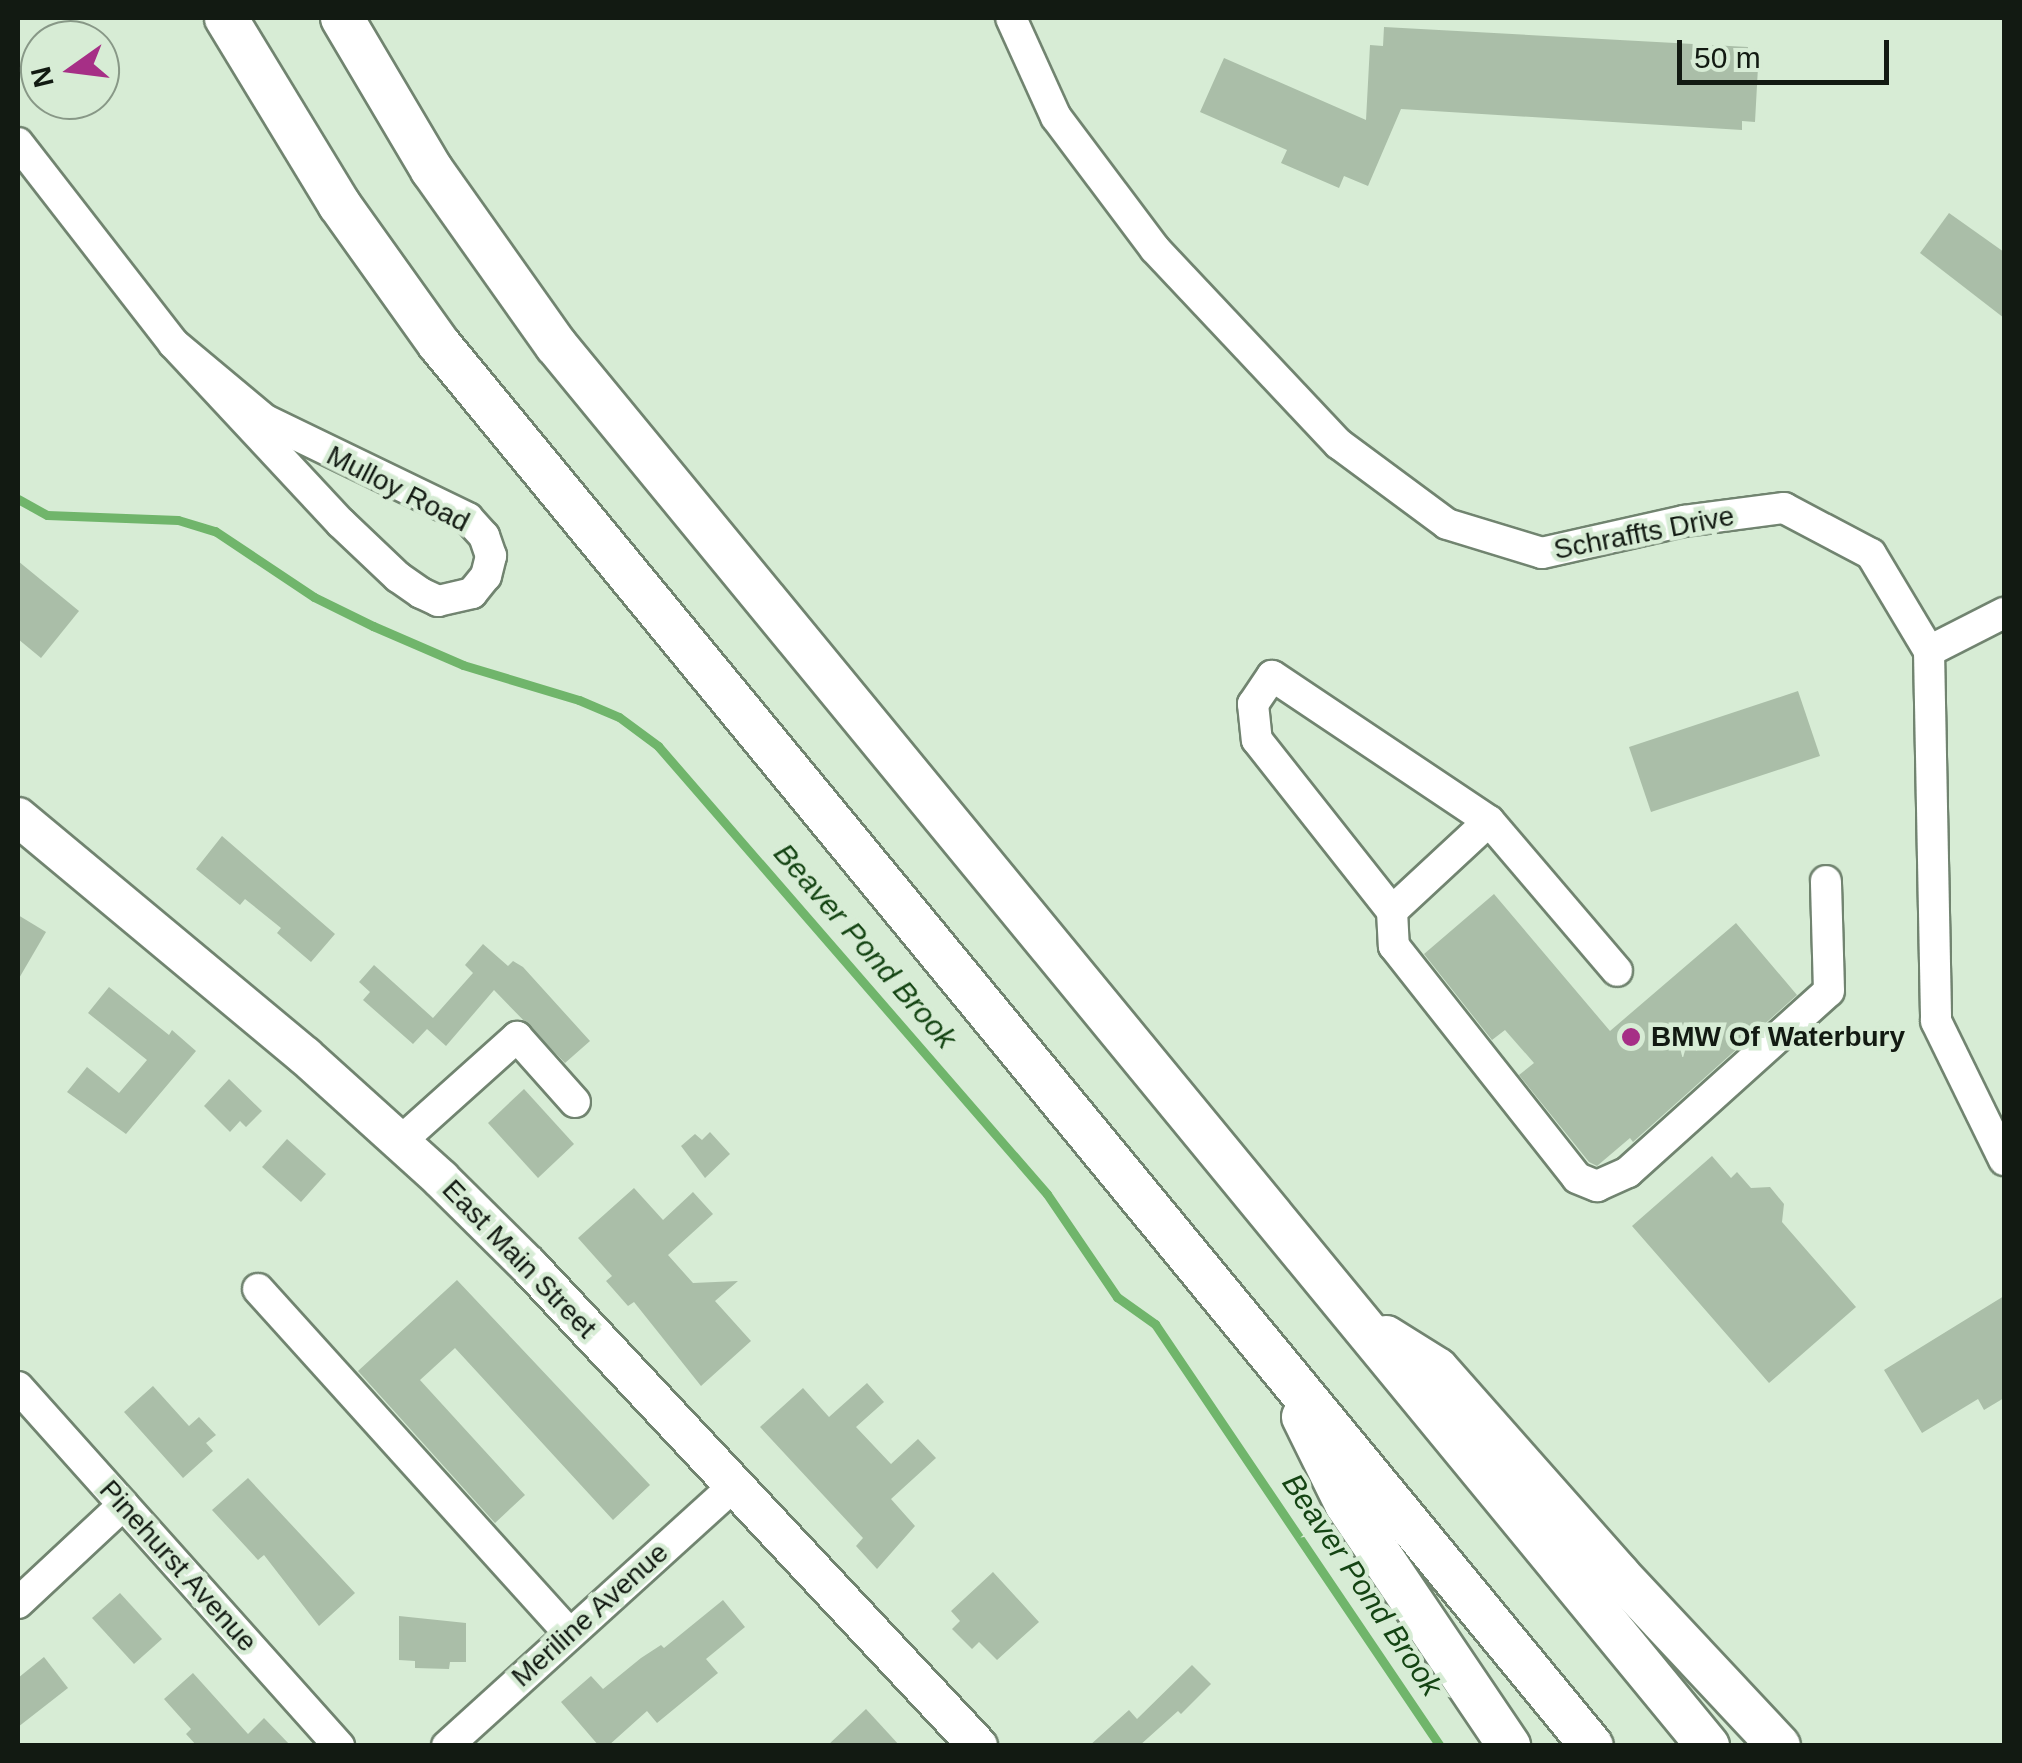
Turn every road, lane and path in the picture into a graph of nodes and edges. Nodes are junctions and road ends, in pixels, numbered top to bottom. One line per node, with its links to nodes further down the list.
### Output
1 (226, 18): 18 (highway)
2 (342, 18): 17 (highway)
3 (1011, 18): 7 (street, Schraffts Drive)
4 (18, 143): 5 (street, Mulloy Road)
5 (174, 344): 5 (street, Mulloy Road)
6 (2004, 612): 7 (street)
7 (1929, 651): 15 (street, Schraffts Drive)
8 (18, 818): 14 (main road, East Main Street)
9 (1489, 820): 11 (street); 11 (street); 12 (street)
10 (1826, 881): 11 (street)
11 (1392, 911)
12 (1617, 971)
13 (575, 1102): 14 (street)
14 (401, 1141): 20 (main road, East Main Street)
15 (2004, 1160)
16 (258, 1289): 23 (street)
17 (1362, 1326): 29 (highway); 30 (highway)
18 (1294, 1383): 27 (highway); 28 (highway)
19 (18, 1387): 21 (street, Pinehurst Avenue)
20 (734, 1486): 23 (street, Meriline Avenue); 26 (main road, East Main Street)
21 (123, 1505): 22 (street); 24 (street, Pinehurst Avenue)
22 (18, 1603)
23 (568, 1632): 25 (street, Meriline Avenue)
24 (340, 1746)
25 (447, 1746)
26 (978, 1746)
27 (1509, 1746)
28 (1592, 1746)
29 (1708, 1746)
30 (1779, 1746)

